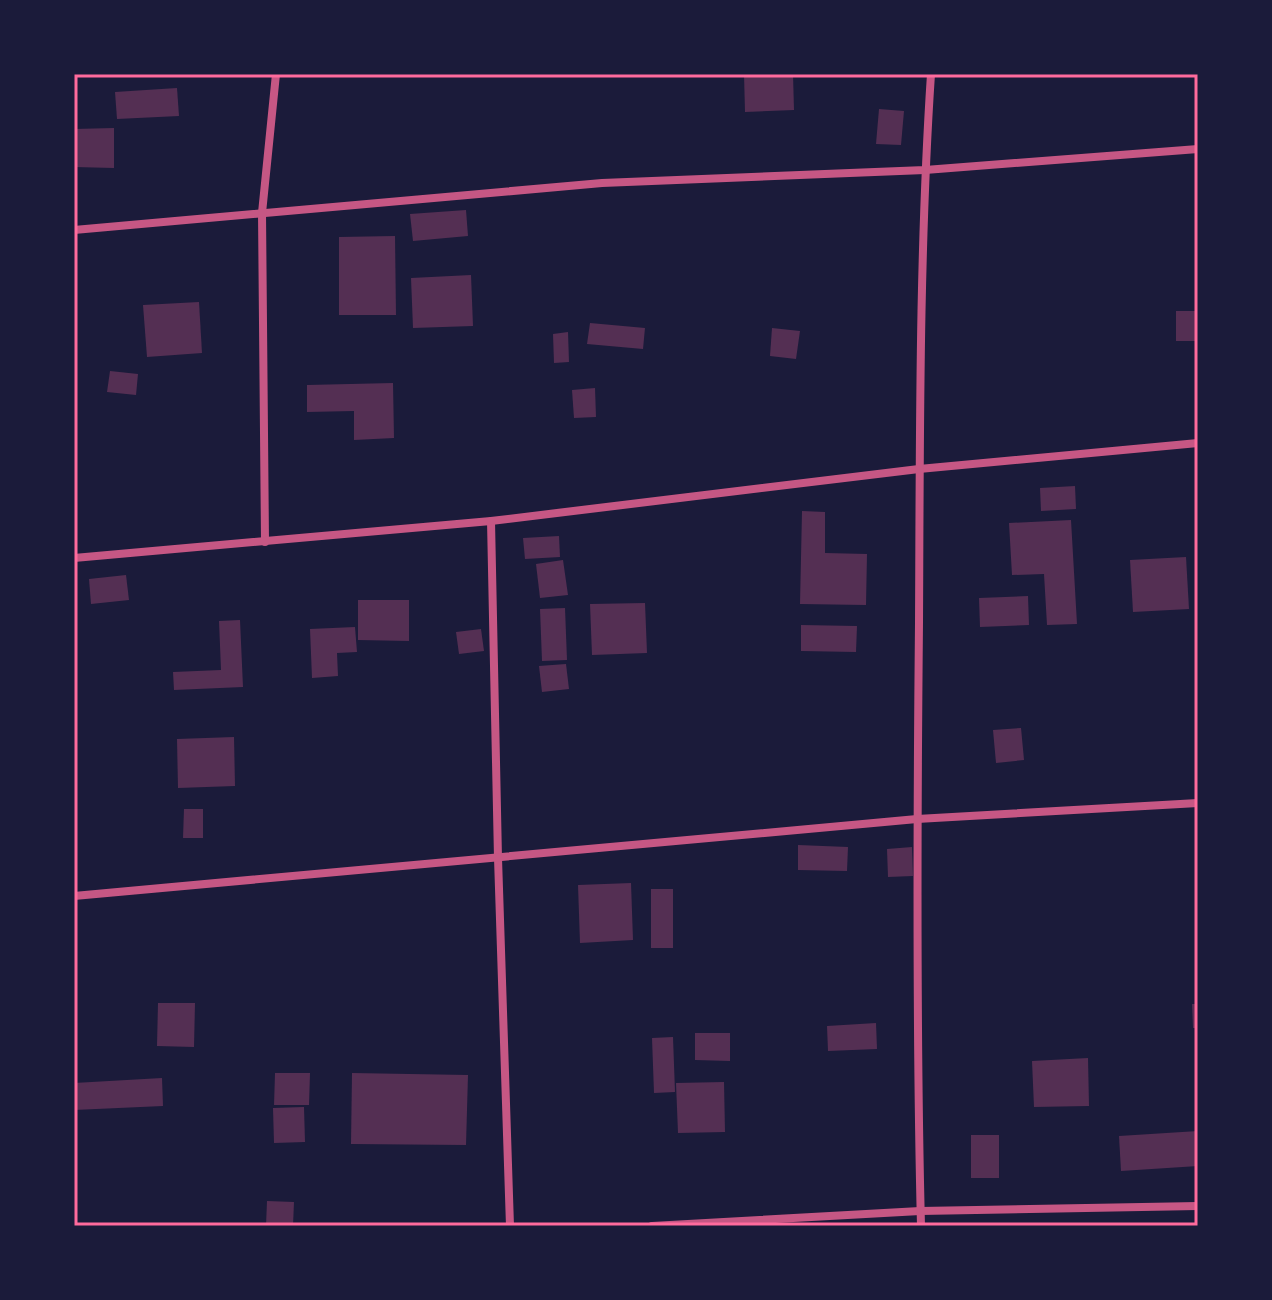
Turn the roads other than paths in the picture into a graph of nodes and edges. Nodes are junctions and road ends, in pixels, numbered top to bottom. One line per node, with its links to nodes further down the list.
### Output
1 (276, 74): 5 (street)
2 (931, 74): 4 (street)
3 (1198, 149): 4 (street)
4 (925, 170): 5 (street); 8 (street)
5 (262, 213): 6 (street); 10 (street)
6 (74, 230)
7 (1198, 443): 8 (street)
8 (919, 469): 9 (street); 13 (street)
9 (491, 521): 10 (street); 14 (street)
10 (265, 542): 11 (street)
11 (74, 558)
12 (1198, 803): 13 (street)
13 (917, 819): 14 (street); 17 (street)
14 (498, 858): 15 (street); 18 (street)
15 (74, 896)
16 (1198, 1206): 17 (street)
17 (920, 1211): 19 (street); 20 (street)
18 (510, 1226)
19 (652, 1226)
20 (921, 1226)

